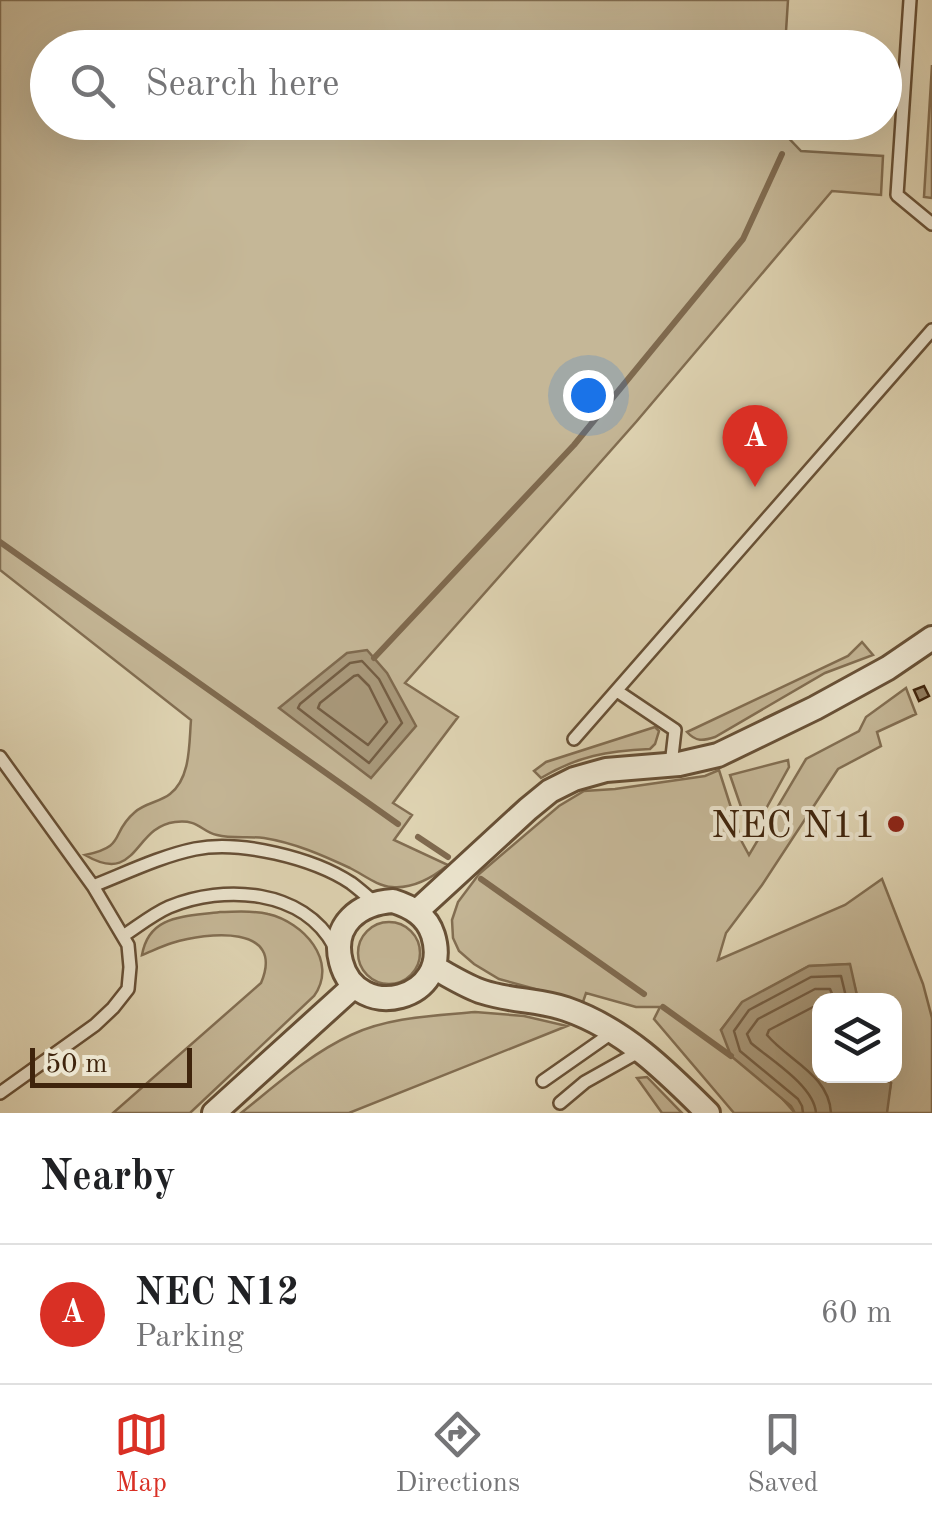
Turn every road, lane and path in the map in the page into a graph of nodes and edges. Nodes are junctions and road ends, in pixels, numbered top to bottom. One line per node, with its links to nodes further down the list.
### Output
1 (910, 0): 2 (lane)
2 (902, 131)
3 (901, 140): 4 (lane)
4 (932, 224)
5 (932, 330): 7 (lane)
6 (932, 638): 10 (street)
7 (617, 691): 8 (lane); 10 (lane)
8 (574, 739)
9 (0, 757): 11 (lane)
10 (671, 765): 13 (street)
11 (93, 886): 12 (lane); 14 (lane)
12 (375, 902): 13 (street); 15 (street)
13 (417, 911): 16 (street)
14 (123, 936): 15 (lane); 21 (lane)
15 (339, 954): 17 (street)
16 (435, 968): 17 (street); 18 (street)
17 (354, 986): 23 (street)
18 (614, 1032): 19 (street); 20 (lane)
19 (642, 1050): 22 (lane); 24 (street)
20 (543, 1081)
21 (0, 1093)
22 (560, 1102)
23 (214, 1113)
24 (708, 1113)

